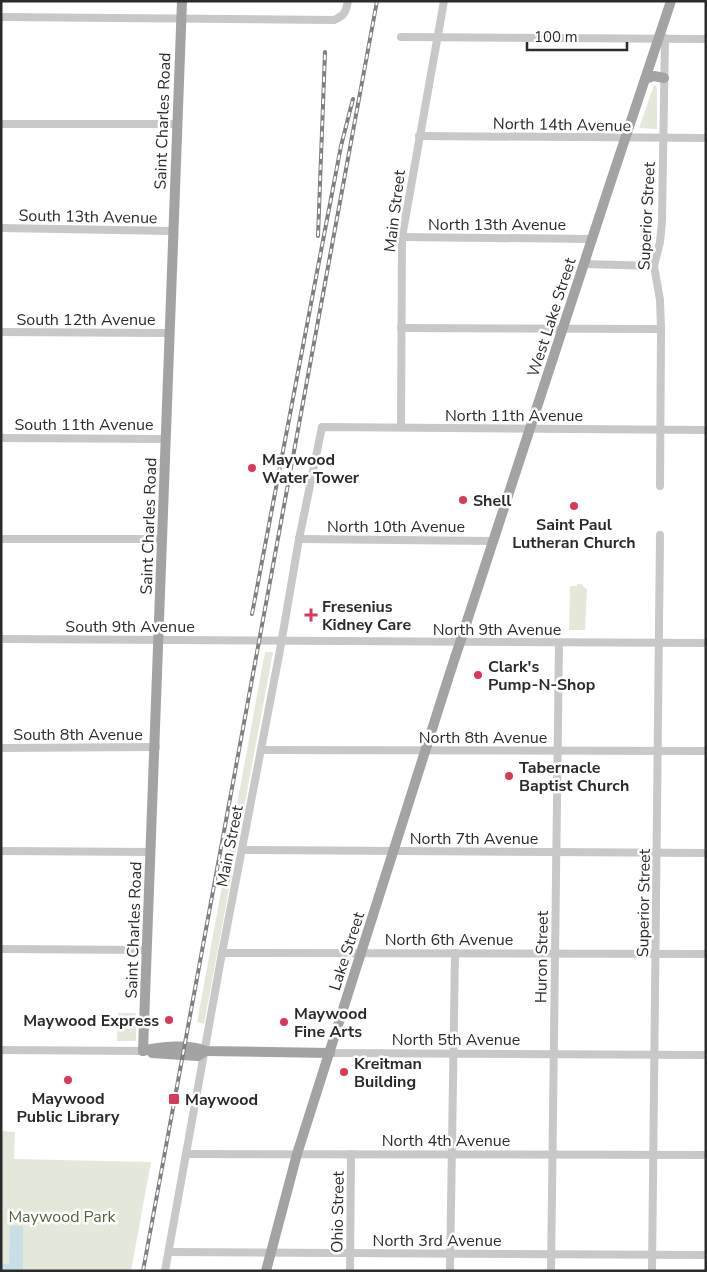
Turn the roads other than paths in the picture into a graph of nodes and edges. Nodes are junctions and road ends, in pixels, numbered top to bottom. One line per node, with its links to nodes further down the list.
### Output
1 (182, 1): 6 (main road, Saint Charles Road)
2 (348, 1): 6 (street)
3 (444, 1): 8 (street, Main Street)
4 (671, 1): 9 (main road, West Lake Street)
5 (1, 17): 6 (street)
6 (181, 20): 14 (main road, Saint Charles Road)
7 (401, 37): 8 (street)
8 (437, 37): 9 (street); 15 (street, Main Street)
9 (662, 38): 10 (street); 11 (street, Superior Street); 12 (main road, West Lake Street)
10 (706, 39)
11 (664, 78): 12 (main road); 17 (street, Superior Street)
12 (645, 79): 16 (main road, West Lake Street)
13 (1, 124): 14 (street)
14 (177, 124): 20 (main road, Saint Charles Road)
15 (419, 136): 16 (street, North 14th Avenue); 21 (street, Main Street)
16 (625, 138): 17 (street, North 14th Avenue); 22 (main road, West Lake Street)
17 (663, 138): 18 (street, North 14th Avenue); 24 (street, Superior Street)
18 (706, 138)
19 (1, 228): 20 (street, South 13th Avenue)
20 (173, 231): 29 (main road, Saint Charles Road)
21 (402, 237): 22 (street, North 13th Avenue); 25 (street, Main Street)
22 (592, 239): 23 (main road, West Lake Street)
23 (584, 264): 24 (street); 26 (main road, West Lake Street)
24 (654, 266): 27 (street, Superior Street)
25 (401, 328): 26 (street); 31 (street, Main Street)
26 (562, 329): 27 (street); 32 (main road, West Lake Street)
27 (661, 329): 33 (street, Superior Street)
28 (1, 332): 29 (street, South 12th Avenue)
29 (170, 333): 36 (main road, Saint Charles Road)
30 (322, 427): 31 (street, North 11th Avenue); 41 (street, Main Street)
31 (401, 428): 32 (street, North 11th Avenue)
32 (530, 429): 33 (street, North 11th Avenue); 42 (main road, West Lake Street)
33 (661, 430): 34 (street, North 11th Avenue); 37 (street, Superior Street)
34 (706, 430)
35 (1, 438): 36 (street, South 11th Avenue)
36 (166, 439): 40 (main road, Saint Charles Road)
37 (660, 486)
38 (660, 535): 49 (street, Superior Street)
39 (1, 538): 40 (street)
40 (162, 539): 44 (main road, Saint Charles Road)
41 (299, 539): 42 (street, North 10th Avenue); 46 (street, Main Street)
42 (494, 540): 47 (main road, West Lake Street)
43 (1, 639): 44 (street, South 9th Avenue)
44 (159, 640): 45 (street, South 9th Avenue); 51 (main road, Saint Charles Road)
45 (259, 641): 46 (street, North 9th Avenue)
46 (282, 641): 47 (street, North 9th Avenue); 53 (street, Main Street)
47 (460, 642): 48 (street, North 9th Avenue); 54 (main road, Lake Street)
48 (559, 643): 49 (street, North 9th Avenue); 55 (street, Huron Street)
49 (659, 643): 50 (street, North 9th Avenue); 56 (street, Superior Street)
50 (706, 643)
51 (156, 747): 52 (street, South 8th Avenue); 60 (main road, Saint Charles Road)
52 (1, 748)
53 (261, 750): 54 (street, North 8th Avenue); 58 (street, Main Street)
54 (425, 751): 55 (street, North 8th Avenue); 61 (main road, Lake Street)
55 (558, 751): 56 (street, North 8th Avenue); 62 (street, Huron Street)
56 (658, 751): 57 (street, North 8th Avenue); 63 (street, Superior Street)
57 (706, 751)
58 (242, 850): 61 (street, North 7th Avenue); 68 (street, Main Street)
59 (1, 851): 60 (street)
60 (151, 852): 66 (main road, Saint Charles Road)
61 (393, 852): 62 (street, North 7th Avenue); 67 (main road, Lake Street)
62 (557, 852): 63 (street, North 7th Avenue); 70 (street, Huron Street)
63 (657, 853): 64 (street, North 7th Avenue); 71 (street, Superior Street)
64 (706, 853)
65 (1, 949): 66 (street)
66 (147, 950): 74 (main road, Saint Charles Road)
67 (361, 952): 68 (street, North 6th Avenue); 69 (street, North 6th Avenue); 76 (main road, Lake Street)
68 (222, 953): 75 (street, Main Street)
69 (455, 953): 70 (street, North 6th Avenue); 77 (street)
70 (555, 953): 71 (street, North 6th Avenue); 78 (street, Huron Street)
71 (656, 954): 72 (street, North 6th Avenue); 79 (street, Superior Street)
72 (706, 954)
73 (1, 1050): 74 (street)
74 (144, 1051): 75 (main road, North 5th Avenue)
75 (206, 1051): 76 (main road, North 5th Avenue); 81 (street, Main Street)
76 (330, 1053): 77 (street, North 5th Avenue); 82 (main road, Lake Street)
77 (453, 1054): 78 (street, North 5th Avenue); 84 (street)
78 (554, 1054): 79 (street, North 5th Avenue); 85 (street, Huron Street)
79 (654, 1054): 80 (street, North 5th Avenue); 86 (street, Superior Street)
80 (706, 1055)
81 (187, 1154): 82 (street, North 4th Avenue); 88 (street, Main Street)
82 (297, 1154): 83 (street, North 4th Avenue); 89 (main road, Lake Street)
83 (351, 1154): 84 (street, North 4th Avenue); 90 (street, Ohio Street)
84 (452, 1154): 85 (street, North 4th Avenue); 91 (street)
85 (553, 1154): 86 (street, North 4th Avenue); 92 (street, Huron Street)
86 (653, 1155): 87 (street, North 4th Avenue); 93 (street, Superior Street)
87 (706, 1155)
88 (169, 1252): 89 (street, North 3rd Avenue); 95 (street, Main Street)
89 (271, 1253): 90 (street, North 3rd Avenue); 96 (main road, Lake Street)
90 (350, 1253): 91 (street, North 3rd Avenue); 97 (street, Ohio Street)
91 (451, 1254): 92 (street, North 3rd Avenue); 98 (street)
92 (551, 1254): 93 (street, North 3rd Avenue); 99 (street, Huron Street)
93 (652, 1255): 94 (street, North 3rd Avenue); 100 (street, Superior Street)
94 (706, 1255)
95 (166, 1271)
96 (266, 1271)
97 (350, 1271)
98 (450, 1271)
99 (551, 1271)
100 (652, 1271)

